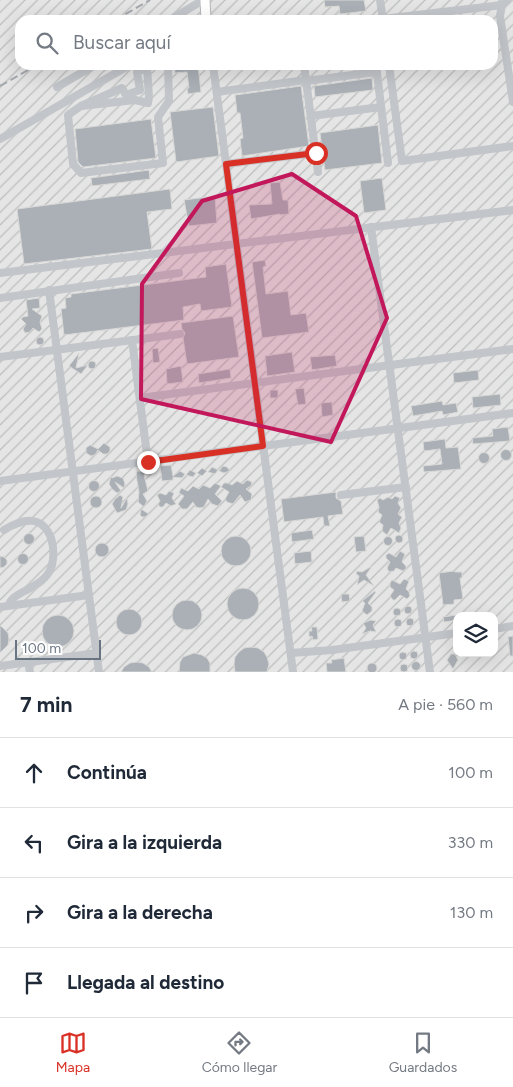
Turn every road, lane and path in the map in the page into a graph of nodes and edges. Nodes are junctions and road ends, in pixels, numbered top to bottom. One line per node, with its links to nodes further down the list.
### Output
1 (204, 0): 4 (street); 5 (main road)
2 (380, 0): 6 (street)
3 (505, 3): 7 (street); 8 (street)
4 (178, 15)
5 (206, 15)
6 (382, 15)
7 (419, 15)
8 (510, 55): 22 (street)
9 (86, 70): 20 (street)
10 (121, 70): 26 (street)
11 (142, 70): 23 (street)
12 (147, 70): 23 (street)
13 (168, 70): 23 (street)
14 (214, 70): 21 (street)
15 (305, 70): 19 (street)
16 (364, 70): 19 (street)
17 (376, 70): 24 (street)
18 (390, 70): 27 (street)
19 (306, 80): 21 (street); 25 (street)
20 (57, 87)
21 (217, 92): 30 (street)
22 (513, 102)
23 (81, 106)
24 (381, 107): 25 (street); 29 (street)
25 (311, 116): 28 (street)
26 (0, 139)
27 (513, 146)
28 (316, 153): 30 (street); 31 (street)
29 (388, 163)
30 (226, 164): 34 (street)
31 (318, 172)
32 (513, 210): 33 (street)
33 (371, 227): 34 (street); 44 (street)
34 (236, 244): 35 (street); 45 (street)
35 (0, 273)
36 (179, 273): 37 (street)
37 (49, 290): 38 (street); 41 (street)
38 (0, 298)
39 (180, 334): 40 (street)
40 (132, 340): 41 (street); 46 (street)
41 (57, 349): 43 (street); 51 (street)
42 (513, 349): 44 (street)
43 (0, 357)
44 (390, 365): 45 (street); 48 (street)
45 (255, 383): 46 (street); 49 (street)
46 (140, 398): 50 (street)
47 (513, 413): 48 (street)
48 (398, 429): 49 (street); 54 (street)
49 (263, 446): 50 (street); 65 (street)
50 (148, 462): 51 (street)
51 (73, 472): 53 (street); 57 (street)
52 (0, 476): 53 (street)
53 (0, 481)
54 (406, 487): 55 (street); 63 (street)
55 (341, 495)
56 (4, 530): 58 (street)
57 (89, 595): 58 (street); 64 (street)
58 (9, 605): 59 (street)
59 (0, 607)
60 (513, 626): 61 (street)
61 (498, 628)
62 (453, 634): 63 (street)
63 (426, 637): 65 (street); 71 (street)
64 (97, 653): 66 (street); 69 (street)
65 (291, 653): 70 (street)
66 (28, 662): 67 (street); 68 (street)
67 (0, 666)
68 (30, 672)
69 (99, 672)
70 (293, 672)
71 (430, 672)

